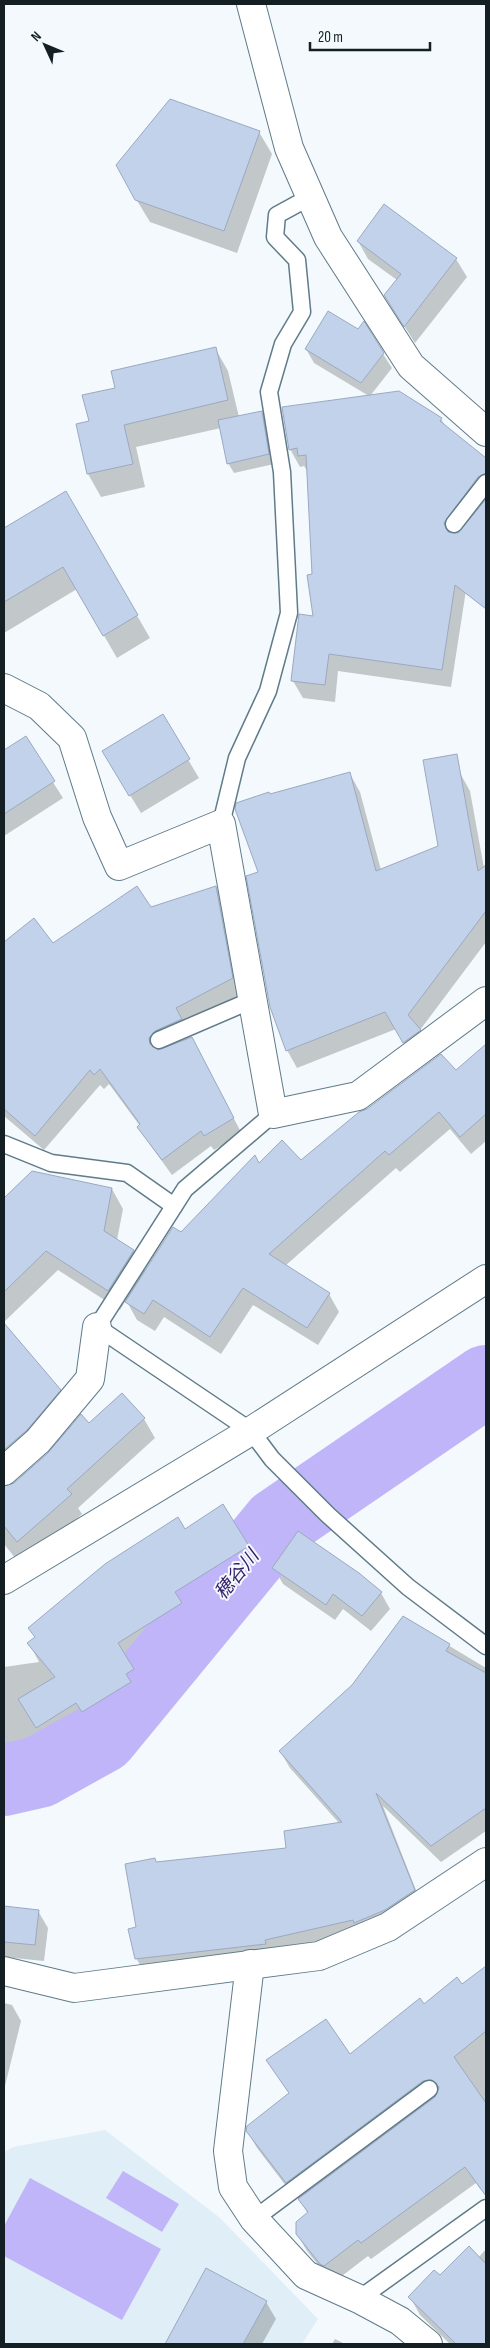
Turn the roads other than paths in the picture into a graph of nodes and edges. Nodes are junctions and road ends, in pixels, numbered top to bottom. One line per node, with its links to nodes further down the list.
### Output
1 (251, 4): 2 (street)
2 (310, 197): 3 (street); 7 (lane)
3 (486, 432)
4 (486, 483): 5 (lane)
5 (454, 524)
6 (4, 688): 7 (street)
7 (221, 824): 8 (street)
8 (252, 1000): 10 (lane); 11 (street)
9 (486, 1001): 11 (street)
10 (159, 1040)
11 (273, 1114): 13 (lane)
12 (4, 1144): 13 (lane)
13 (174, 1206): 15 (lane)
14 (486, 1279): 16 (street)
15 (97, 1327): 16 (lane); 17 (street)
16 (251, 1431): 18 (street); 19 (lane)
17 (4, 1471)
18 (4, 1580)
19 (486, 1646)
20 (486, 1862): 21 (street)
21 (250, 1964): 22 (street); 25 (street)
22 (4, 1971)
23 (429, 2089): 25 (lane)
24 (486, 2208): 26 (lane)
25 (254, 2218): 26 (street)
26 (359, 2299): 27 (street)
27 (428, 2344)

